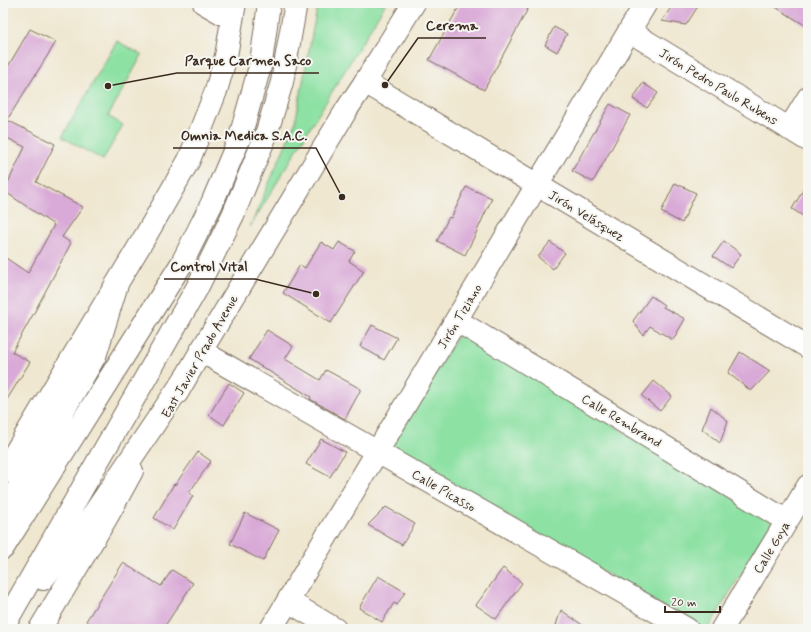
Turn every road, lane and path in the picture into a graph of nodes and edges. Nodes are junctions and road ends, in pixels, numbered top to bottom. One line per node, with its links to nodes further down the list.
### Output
1 (204, 3): 6 (main road)
2 (269, 3): 23 (main road)
3 (296, 3): 25 (main road)
4 (414, 3): 8 (main road, East Javier Prado Avenue)
5 (646, 3): 7 (main road, Jirón Tiziano)
6 (234, 11): 13 (main road)
7 (629, 31): 10 (main road, Jirón Pedro Paulo Rubens); 12 (main road, Jirón Tiziano)
8 (365, 82): 12 (main road, Jirón Velásquez); 16 (main road, East Javier Prado Avenue)
9 (808, 98): 10 (main road)
10 (789, 129): 11 (main road, Jirón Pedro Paulo Rubens)
11 (808, 140)
12 (537, 185): 14 (main road, Jirón Tiziano); 15 (main road, Jirón Velásquez)
13 (117, 284): 19 (main road); 21 (main road)
14 (456, 320): 18 (main road, Jirón Tiziano); 22 (main road, Calle Rembrand)
15 (808, 347)
16 (201, 351): 17 (main road, East Javier Prado Avenue); 18 (main road, Calle Picasso)
17 (186, 377): 25 (main road); 26 (main road, East Javier Prado Avenue)
18 (377, 452): 24 (main road, Jirón Tiziano); 29 (main road, Calle Picasso)
19 (3, 473)
20 (808, 486): 22 (main road, Calle Goya)
21 (3, 514)
22 (787, 521): 30 (main road, Calle Goya)
23 (3, 548)
24 (288, 601): 27 (main road, Jirón Tiziano); 28 (main road)
25 (3, 628)
26 (40, 629)
27 (272, 629)
28 (335, 629)
29 (687, 629)
30 (722, 629)

